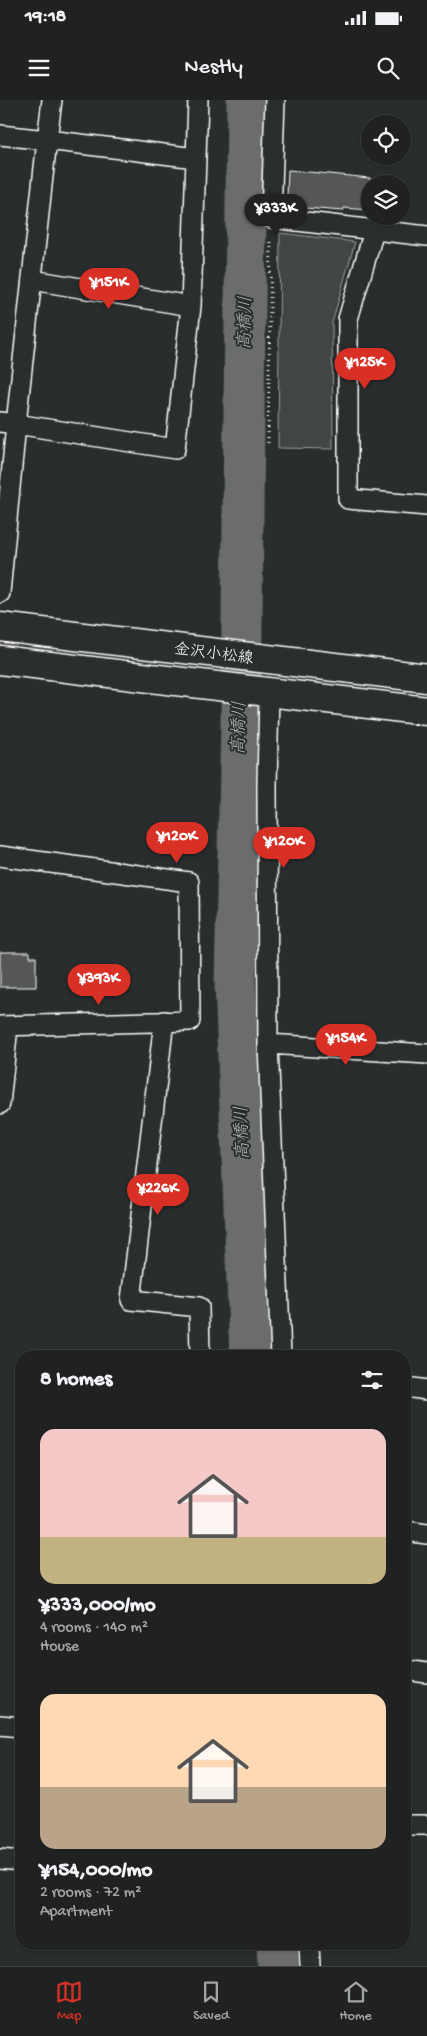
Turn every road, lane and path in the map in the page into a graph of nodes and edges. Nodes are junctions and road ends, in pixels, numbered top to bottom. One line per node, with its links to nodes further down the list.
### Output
1 (52, 100): 5 (street)
2 (198, 100): 6 (street)
3 (275, 100): 7 (street)
4 (0, 135): 5 (street)
5 (48, 140): 6 (street); 10 (street)
6 (196, 158): 11 (street)
7 (271, 218): 8 (street); 13 (path)
8 (374, 231): 9 (street); 14 (street)
9 (427, 236)
10 (32, 280): 11 (street); 12 (street)
11 (191, 306): 12 (street)
12 (8, 423): 15 (street)
13 (268, 443)
14 (427, 506)
15 (0, 593)
16 (0, 627): 18 (main road, 金沢小松線)
17 (0, 660): 19 (main road, 金沢小松線)
18 (427, 678)
19 (266, 692): 20 (main road); 24 (street)
20 (427, 711)
21 (0, 856): 22 (street)
22 (164, 1020): 23 (street); 27 (street)
23 (4, 1026): 26 (street)
24 (268, 1044): 25 (street); 28 (street)
25 (427, 1054)
26 (0, 1104)
27 (200, 1350)
28 (281, 1350)
29 (411, 1388): 30 (street)
30 (427, 1390)
31 (411, 1532): 32 (street)
32 (427, 1534)
33 (411, 1671): 34 (street)
34 (427, 1673)
35 (0, 1725): 36 (street)
36 (15, 1726)
37 (411, 1825): 38 (street)
38 (427, 1825)
39 (0, 1859): 40 (street)
40 (15, 1860)
41 (309, 1950): 42 (street)
42 (310, 1966)

